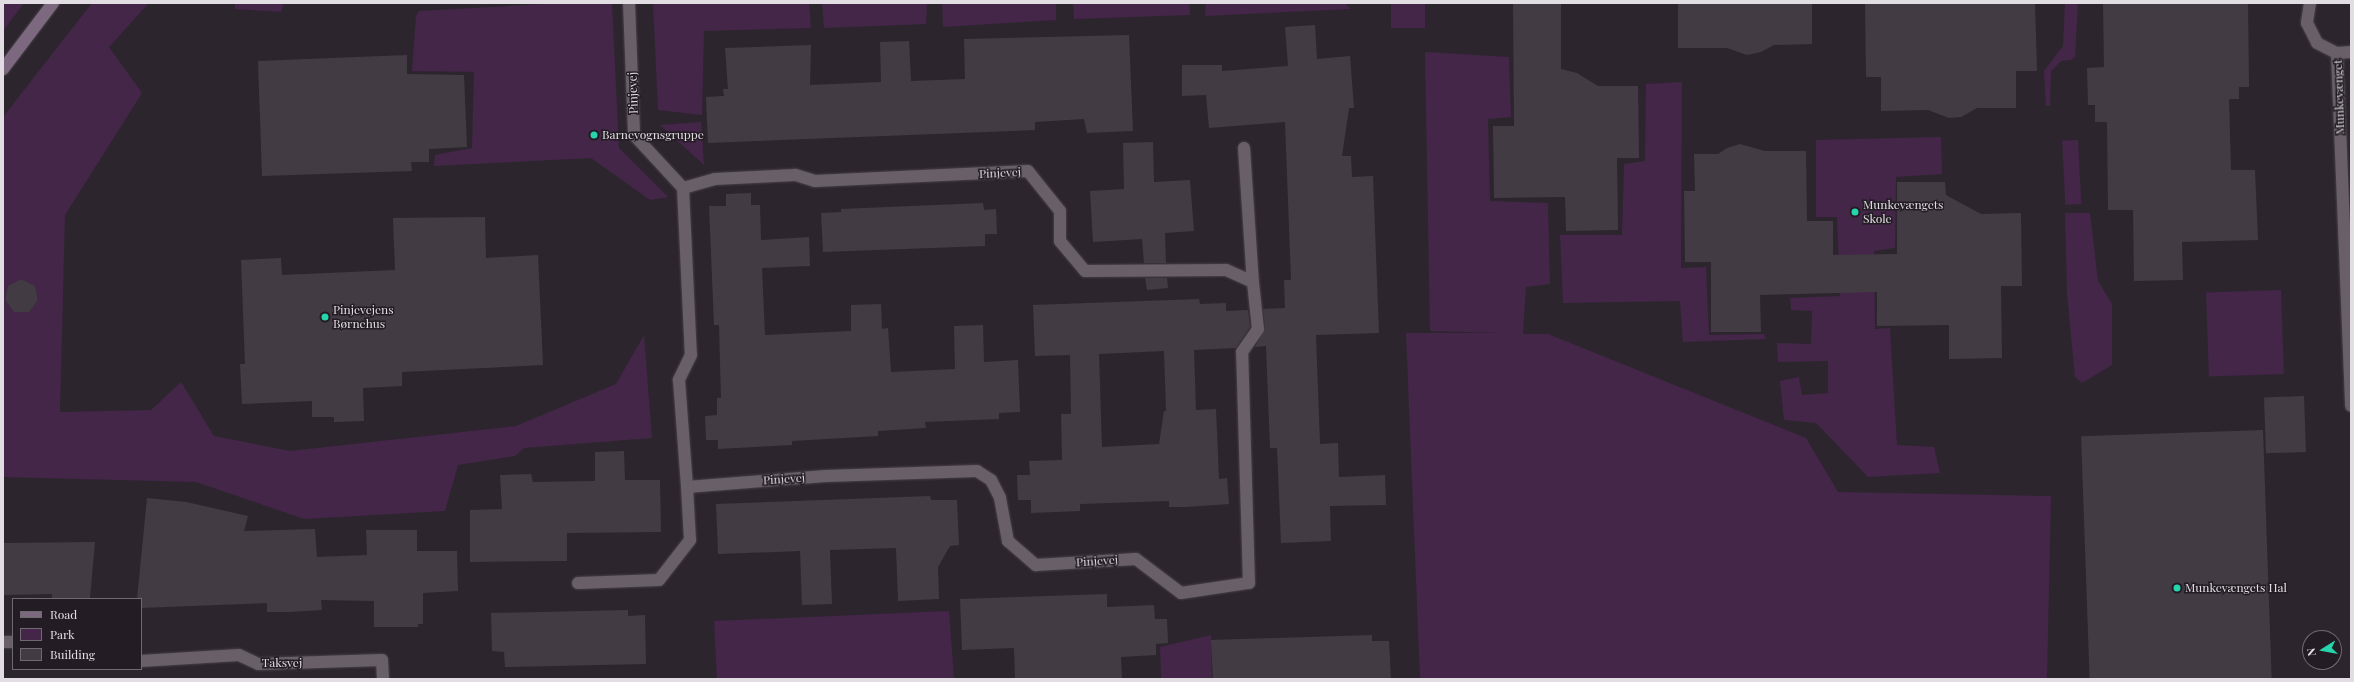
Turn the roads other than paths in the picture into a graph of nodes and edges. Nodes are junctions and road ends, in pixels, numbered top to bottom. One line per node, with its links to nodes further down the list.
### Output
1 (53, 3): 6 (main road)
2 (629, 3): 8 (street, Pinjevej)
3 (2310, 3): 5 (street)
4 (2351, 52): 5 (street)
5 (2337, 53): 10 (street, Munkevænget)
6 (3, 69)
7 (1244, 148): 9 (street, Pinjevej)
8 (683, 188): 9 (street, Pinjevej); 11 (street)
9 (1253, 282): 11 (street, Pinjevej)
10 (2351, 406)
11 (687, 487): 12 (street)
12 (578, 583)
13 (142, 661): 14 (street, Taksvej)
14 (383, 679)

